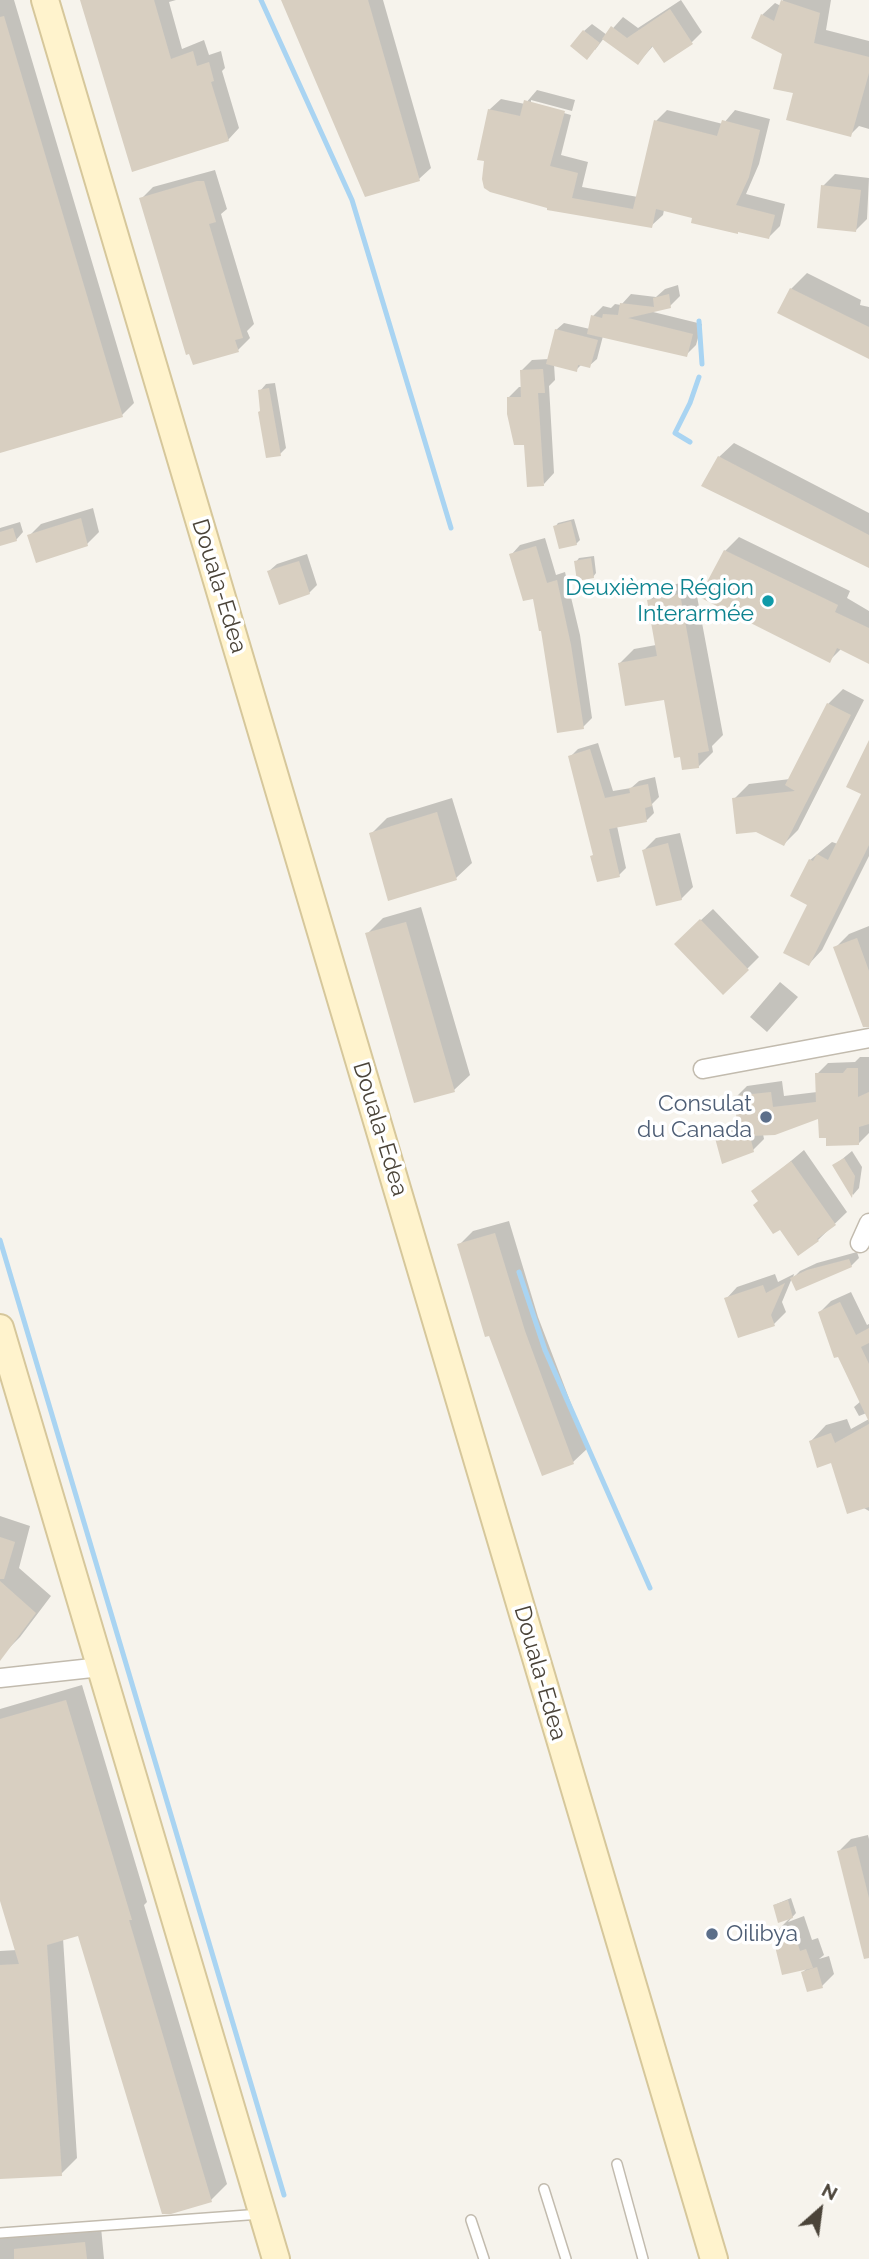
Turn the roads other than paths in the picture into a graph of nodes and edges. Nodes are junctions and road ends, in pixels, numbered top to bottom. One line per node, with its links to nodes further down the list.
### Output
1 (46, 0): 18 (main road, Douala-Edea)
2 (869, 1038): 3 (street)
3 (703, 1069)
4 (869, 1223): 5 (street)
5 (860, 1243)
6 (0, 1328): 7 (main road)
7 (101, 1667): 8 (street); 11 (main road)
8 (0, 1678)
9 (617, 2164): 17 (lane)
10 (544, 2189): 16 (lane)
11 (262, 2214): 13 (lane); 14 (main road)
12 (471, 2220): 15 (lane)
13 (0, 2233)
14 (275, 2259)
15 (484, 2259)
16 (566, 2259)
17 (643, 2259)
18 (713, 2259)

